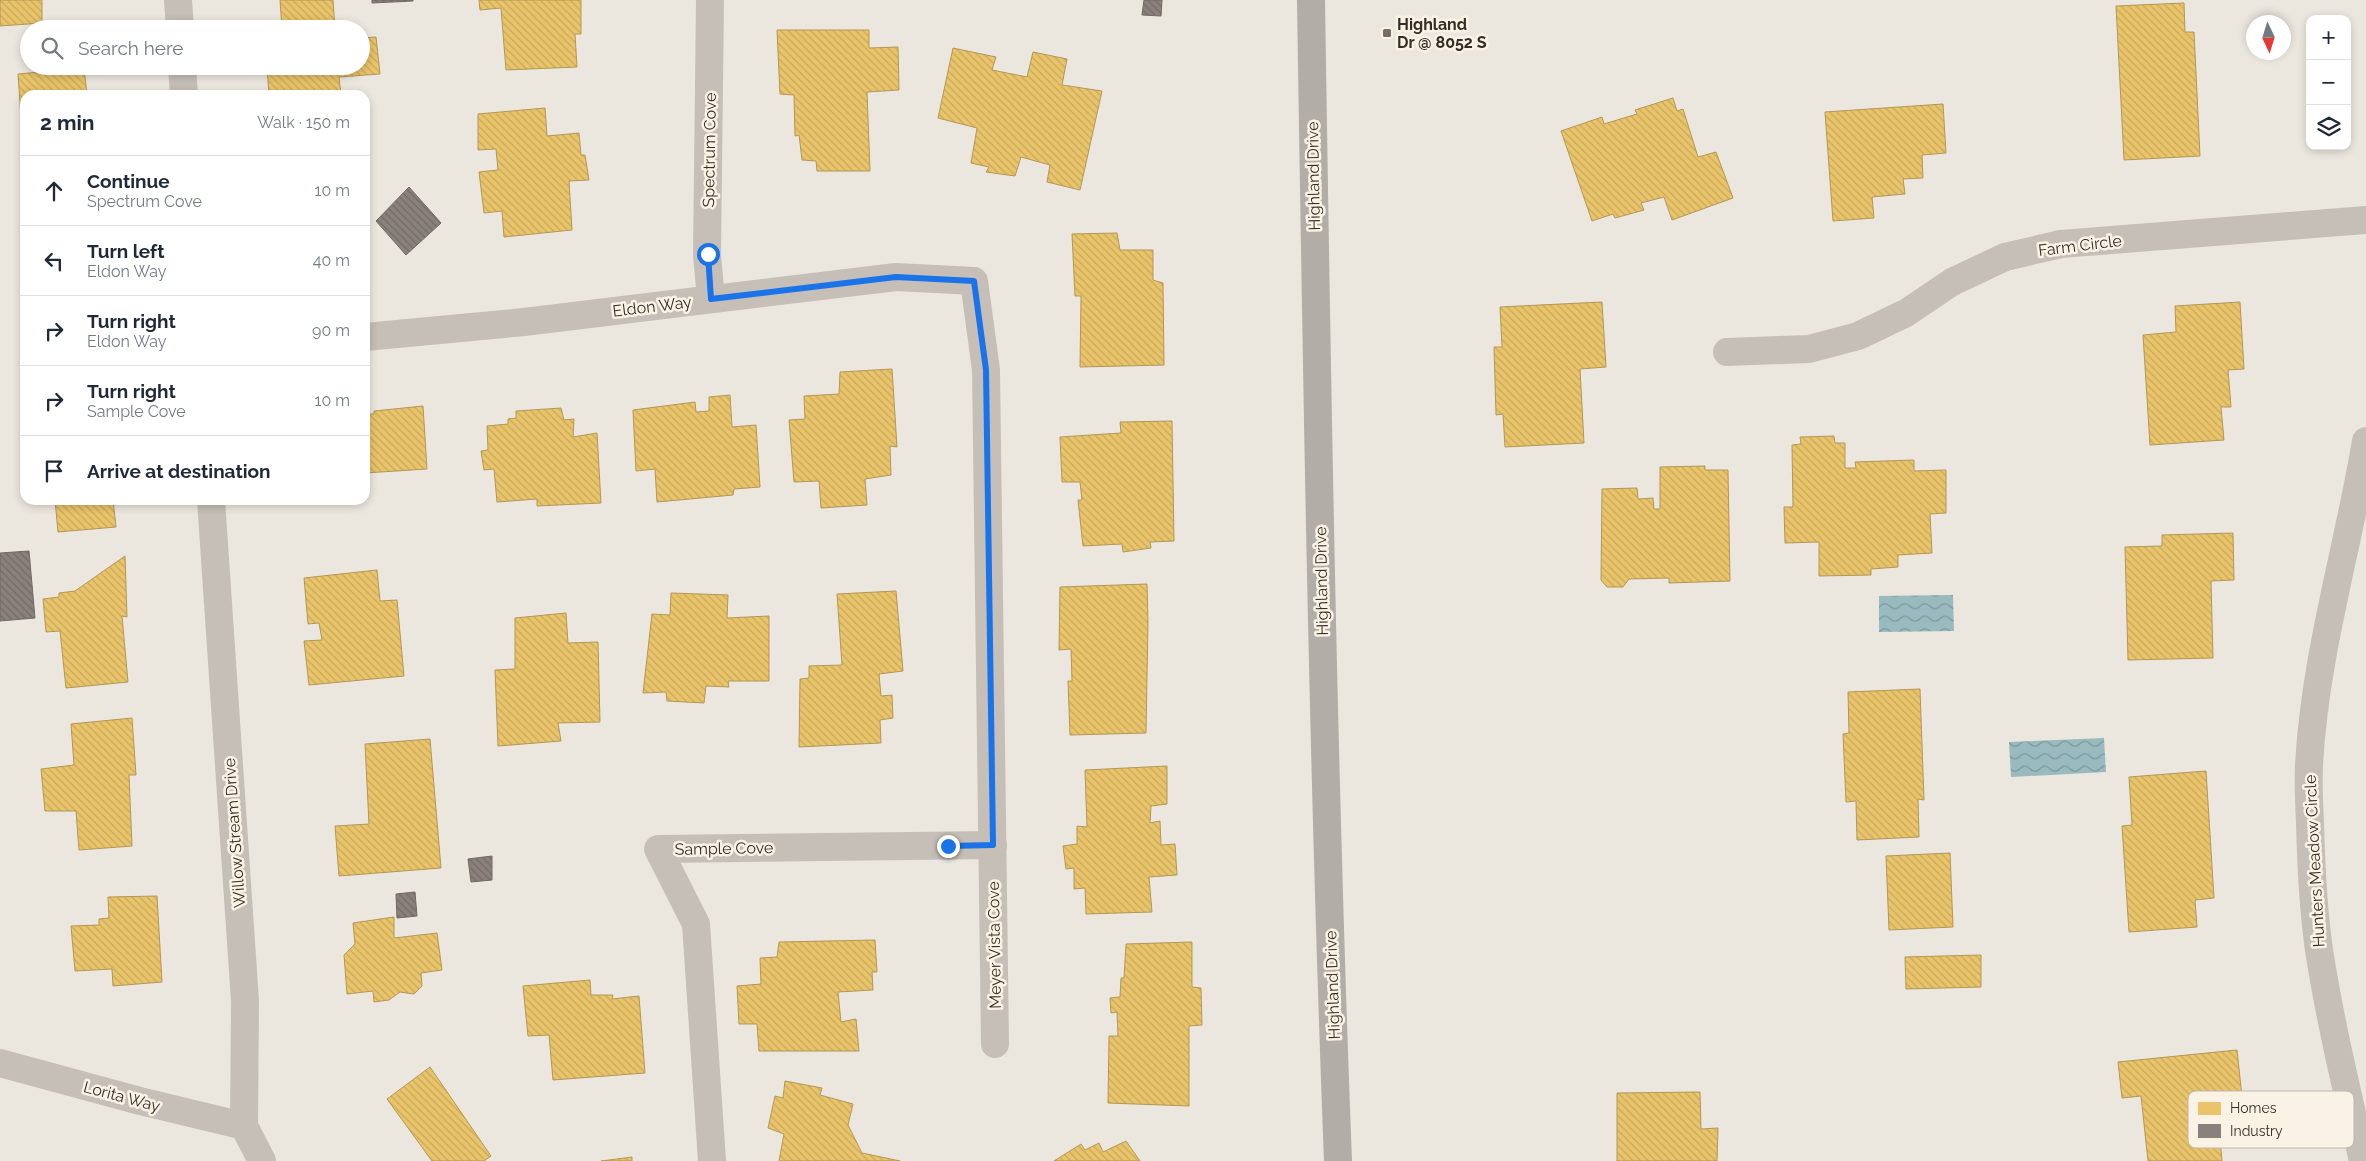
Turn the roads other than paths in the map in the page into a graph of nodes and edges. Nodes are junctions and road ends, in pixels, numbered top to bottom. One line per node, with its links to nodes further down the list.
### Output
1 (178, 0): 4 (street)
2 (710, 0): 8 (street, Spectrum Cove)
3 (1310, 0): 21 (main road, Highland Drive)
4 (179, 20)
5 (183, 75): 6 (street)
6 (184, 90)
7 (2366, 220): 10 (street, Farm Circle)
8 (711, 299): 9 (street, Eldon Way); 13 (street, Eldon Way)
9 (370, 337)
10 (1727, 352)
11 (2366, 441): 16 (street, Hunters Meadow Circle)
12 (212, 505): 18 (street, Willow Stream Drive)
13 (993, 845): 14 (street, Meyer Vista Cove); 20 (street, Sample Cove)
14 (995, 1044)
15 (0, 1063): 18 (street, Lorita Way)
16 (2348, 1091)
17 (2354, 1120): 22 (street, Hunters Meadow Circle)
18 (244, 1126): 19 (street, Willow Stream Drive)
19 (262, 1161)
20 (712, 1161)
21 (1338, 1161)
22 (2363, 1161)

